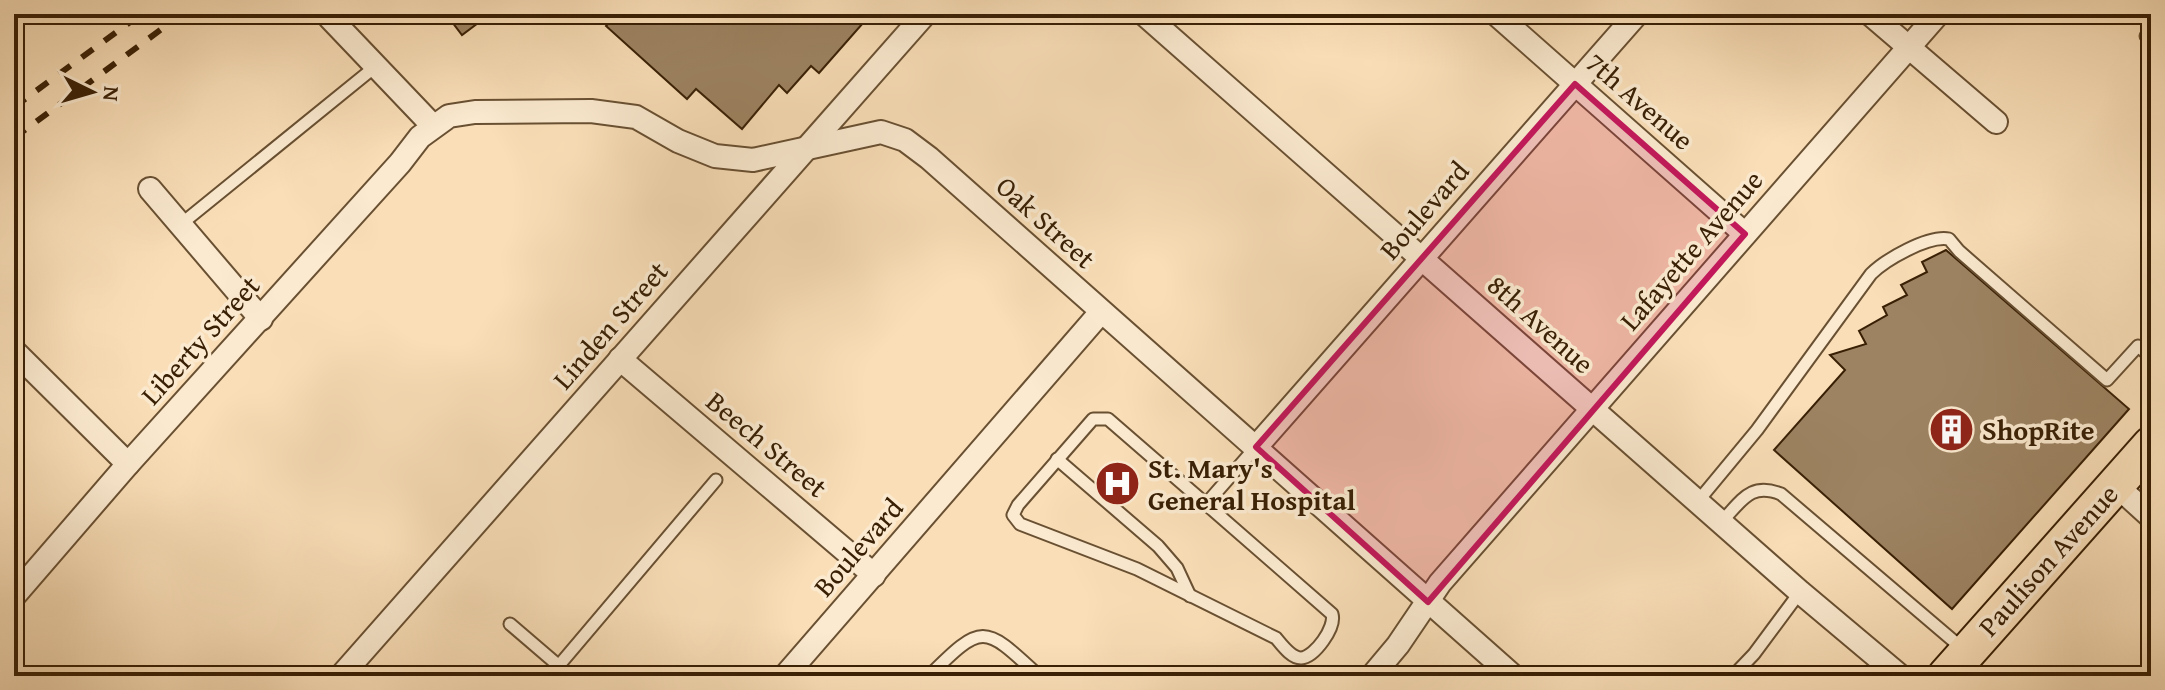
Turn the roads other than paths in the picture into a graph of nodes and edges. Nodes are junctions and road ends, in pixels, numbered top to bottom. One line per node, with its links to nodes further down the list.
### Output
1 (925, 14): 13 (street, Linden Street)
2 (1144, 14): 17 (street, 8th Avenue)
3 (1496, 14): 10 (street, 7th Avenue)
4 (1637, 14): 10 (street, Boulevard)
5 (1870, 14): 8 (street)
6 (1938, 14): 8 (street, Lafayette Avenue)
7 (330, 18): 9 (street)
8 (1908, 48): 11 (street); 16 (street, Lafayette Avenue)
9 (376, 66): 12 (street); 15 (lane)
10 (1575, 84): 16 (street, 7th Avenue); 17 (street, Boulevard)
11 (1996, 122)
12 (433, 126): 13 (street, Oak Street); 19 (street, Liberty Street)
13 (808, 148): 18 (street, Oak Street); 22 (street, Linden Street)
14 (150, 189): 15 (street)
15 (180, 225): 19 (street)
16 (1745, 234): 23 (street, Lafayette Avenue)
17 (1421, 258): 23 (street, 8th Avenue); 25 (street, Boulevard)
18 (1101, 312): 25 (street, Oak Street); 34 (street, Boulevard)
19 (261, 319): 27 (street, Liberty Street)
20 (14, 351): 27 (street)
21 (2151, 357): 30 (lane)
22 (620, 359): 34 (street, Beech Street); 42 (street, Linden Street)
23 (1591, 409): 30 (street, 8th Avenue); 38 (street, Lafayette Avenue)
24 (2151, 445): 29 (main road, Paulison Avenue)
25 (1256, 447): 31 (lane); 38 (street, Oak Street)
26 (1057, 459): 31 (lane); 37 (lane); 37 (lane)
27 (128, 464): 36 (street, Liberty Street)
28 (716, 480): 41 (lane)
29 (2116, 485): 32 (street); 40 (main road, Paulison Avenue)
30 (1699, 500): 33 (street, 8th Avenue)
31 (1206, 504): 37 (lane)
32 (2151, 517)
33 (1722, 521): 35 (street, 8th Avenue); 40 (lane)
34 (874, 575): 44 (street, Boulevard)
35 (1800, 592): 49 (lane); 50 (street, 8th Avenue)
36 (14, 596)
37 (1190, 596)
38 (1428, 602): 47 (street, Lafayette Avenue); 48 (street, Oak Street)
39 (510, 624): 41 (lane)
40 (1956, 664)
41 (559, 666): 43 (lane)
42 (341, 676)
43 (550, 676)
44 (785, 676)
45 (929, 676): 46 (lane)
46 (1039, 676)
47 (1372, 676)
48 (1513, 676)
49 (1733, 676)
50 (1900, 676)

